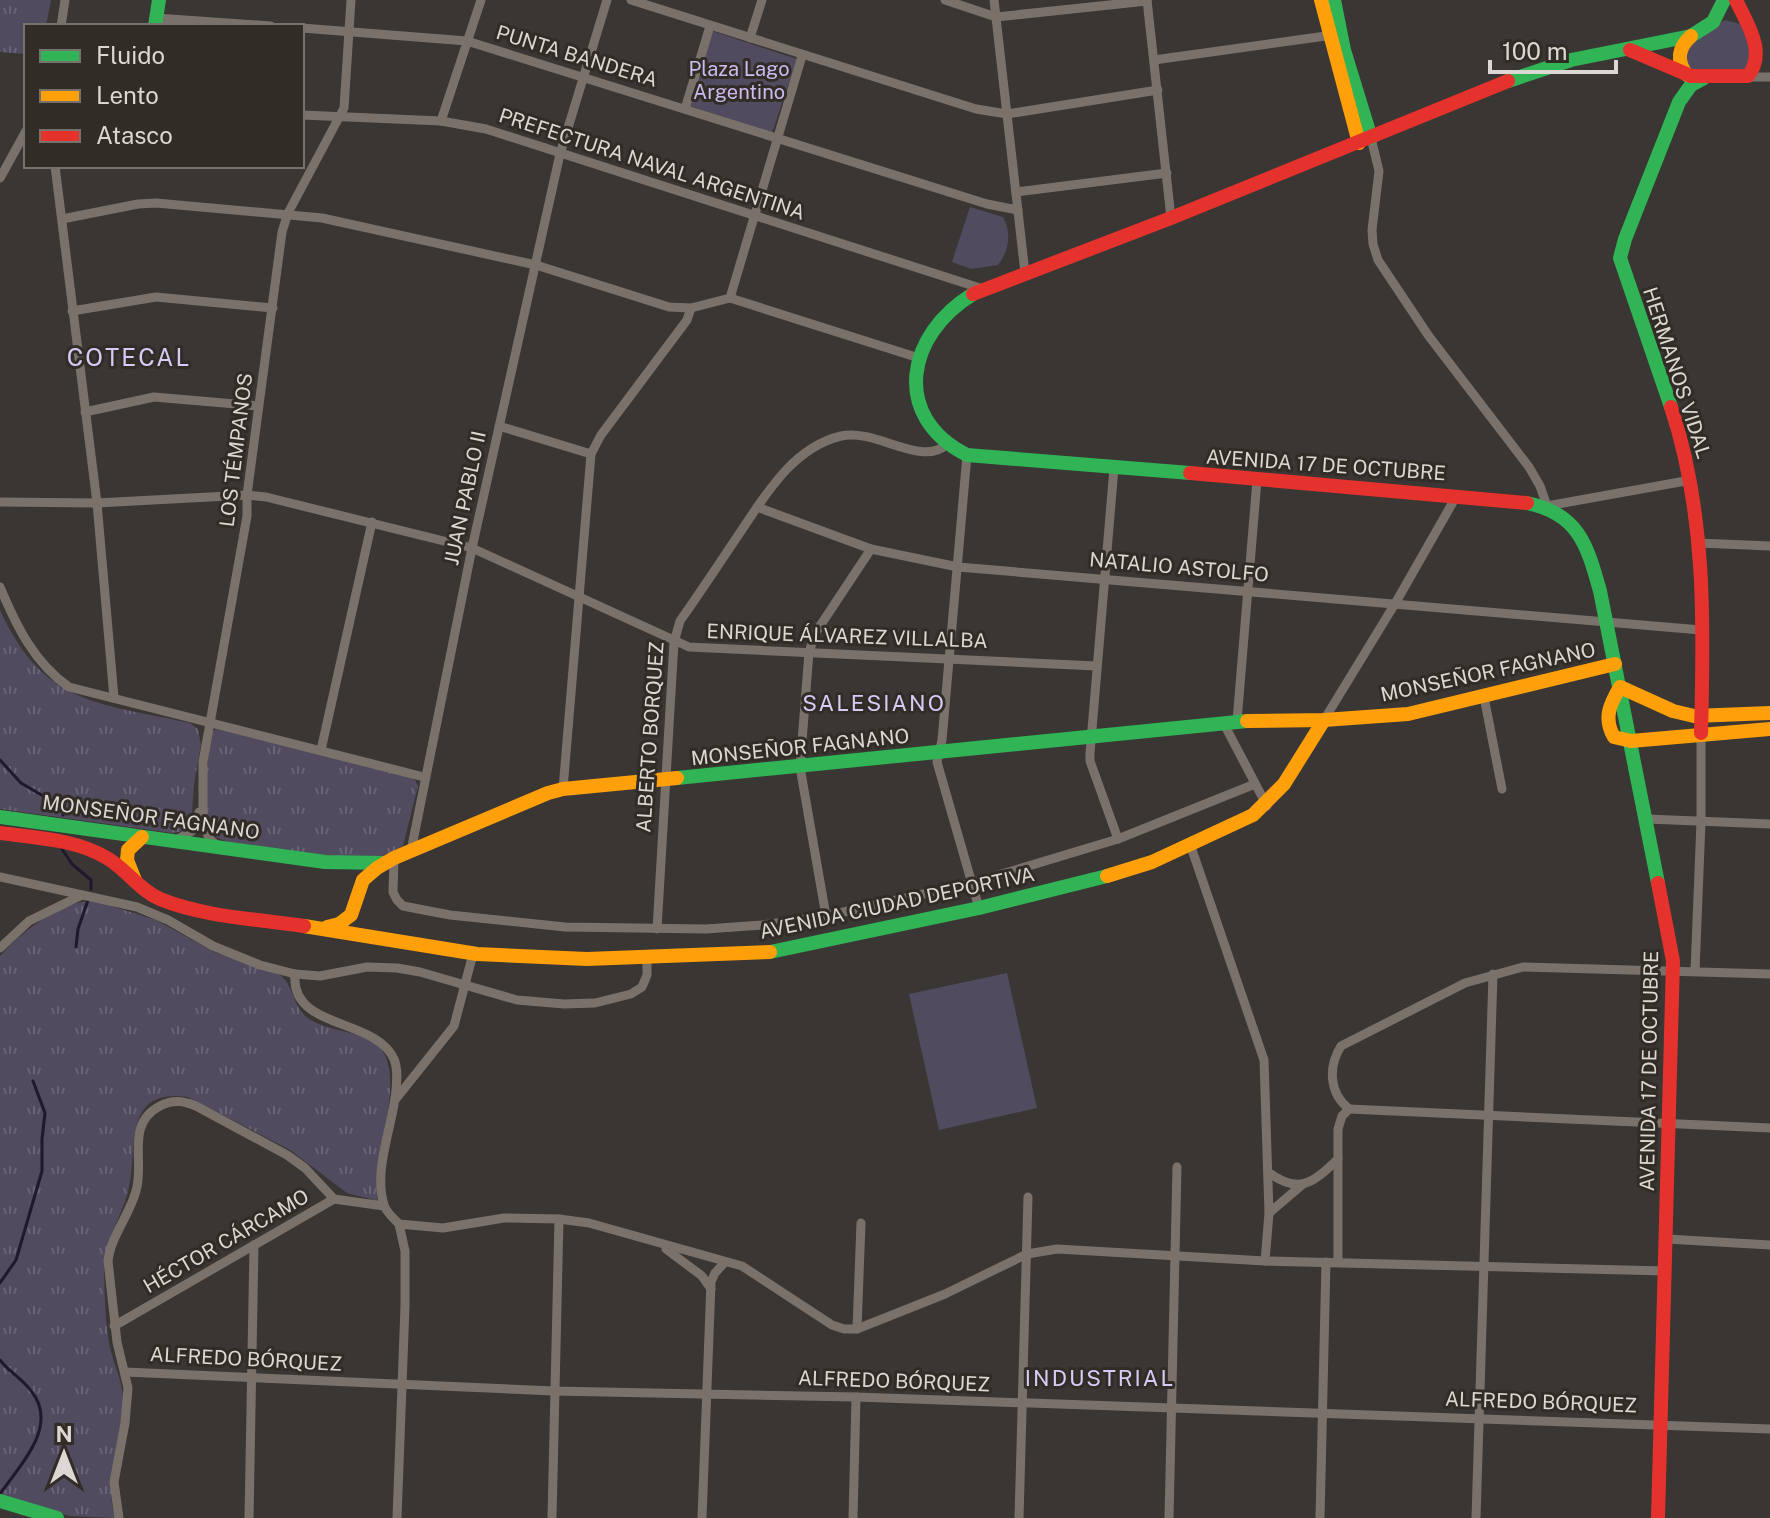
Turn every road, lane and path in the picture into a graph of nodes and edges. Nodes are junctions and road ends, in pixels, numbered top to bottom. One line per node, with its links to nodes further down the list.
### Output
1 (65, 0): 18 (street)
2 (159, 0): 16 (street)
3 (351, 0): 23 (street)
4 (481, 0): 27 (street)
5 (607, 0): 33 (street, JUAN PABLO II)
6 (631, 0): 20 (street)
7 (762, 0): 26 (street)
8 (945, 0): 15 (street)
9 (994, 0): 15 (street)
10 (1321, 0): 24 (street)
11 (1334, 0): 24 (street)
12 (1724, 0): 17 (street)
13 (1736, 0): 21 (street)
14 (1147, 1): 15 (street); 31 (street)
15 (996, 17): 40 (street)
16 (155, 22): 19 (street)
17 (1713, 22): 21 (street); 25 (street, AVENIDA 17 DE OCTUBRE)
18 (61, 24)
19 (213, 24)
20 (710, 26): 26 (street); 39 (street)
21 (1747, 26): 28 (street)
22 (304, 28): 23 (street, PUNTA BANDERA)
23 (349, 32): 27 (street, PUNTA BANDERA); 42 (street)
24 (1334, 35): 31 (street); 46 (street)
25 (1691, 36): 29 (street, AVENIDA 17 DE OCTUBRE); 32 (street)
26 (750, 38): 30 (street)
27 (467, 41): 33 (street, PUNTA BANDERA); 43 (street)
28 (1763, 46): 34 (street)
29 (1625, 50): 32 (street); 46 (street, AVENIDA 17 DE OCTUBRE)
30 (802, 56): 40 (street); 45 (street)
31 (1154, 60): 37 (street)
32 (1682, 70): 36 (street); 38 (street, HERMANOS VIDAL)
33 (584, 75): 39 (street, PUNTA BANDERA); 47 (street, JUAN PABLO II)
34 (1744, 77): 35 (street); 36 (street)
35 (1770, 77)
36 (1704, 78): 38 (street, HERMANOS VIDAL)
37 (1158, 90): 40 (street); 49 (street)
38 (1679, 102): 73 (street, HERMANOS VIDAL)
39 (685, 109): 45 (street, PUNTA BANDERA)
40 (1007, 114): 51 (street)
41 (304, 115): 42 (street, PREFECTURA NAVAL ARGENTINA)
42 (341, 117): 43 (street, PREFECTURA NAVAL ARGENTINA); 53 (street, LOS TÉMPANOS)
43 (441, 121): 47 (street, PREFECTURA NAVAL ARGENTINA)
44 (24, 135): 50 (street)
45 (777, 139): 52 (street, PUNTA BANDERA); 54 (street)
46 (1365, 141): 55 (street, AVENIDA 17 DE OCTUBRE); 78 (street)
47 (560, 154): 54 (street, PREFECTURA NAVAL ARGENTINA); 57 (street, JUAN PABLO II)
48 (55, 168): 56 (street)
49 (1167, 173): 51 (street); 55 (street)
50 (0, 178)
51 (1016, 192): 52 (street)
52 (1018, 210): 58 (street)
53 (288, 213): 56 (street); 57 (street); 61 (street, LOS TÉMPANOS)
54 (754, 217): 59 (street, PREFECTURA NAVAL ARGENTINA); 60 (street)
55 (1171, 218): 58 (street, AVENIDA 17 DE OCTUBRE)
56 (62, 219): 63 (street)
57 (536, 265): 62 (street); 67 (street, JUAN PABLO II)
58 (1025, 273): 59 (street, AVENIDA 17 DE OCTUBRE)
59 (983, 289): 64 (street, AVENIDA 17 DE OCTUBRE)
60 (730, 298): 62 (street); 64 (street)
61 (273, 308): 63 (street); 65 (street, LOS TÉMPANOS)
62 (691, 308): 69 (street)
63 (72, 311): 66 (street)
64 (919, 358): 68 (street, AVENIDA 17 DE OCTUBRE)
65 (258, 406): 66 (street); 74 (street, LOS TÉMPANOS)
66 (85, 412): 77 (street)
67 (499, 426): 69 (street); 83 (street, JUAN PABLO II)
68 (946, 445): 70 (street, AVENIDA 17 DE OCTUBRE); 79 (street, ALBERTO BORQUEZ)
69 (591, 454): 89 (street)
70 (967, 455): 71 (street, AVENIDA 17 DE OCTUBRE); 85 (street)
71 (1114, 468): 72 (street, AVENIDA 17 DE OCTUBRE); 86 (street)
72 (1257, 480): 75 (street, AVENIDA 17 DE OCTUBRE); 88 (street)
73 (1691, 480): 78 (street); 81 (street, HERMANOS VIDAL)
74 (247, 495): 77 (street, ENRIQUE ÁLVAREZ VILLALBA); 80 (street, ENRIQUE ÁLVAREZ VILLALBA); 104 (street, LOS TÉMPANOS)
75 (1457, 495): 78 (street, AVENIDA 17 DE OCTUBRE); 90 (street)
76 (0, 502): 77 (street, ENRIQUE ÁLVAREZ VILLALBA)
77 (97, 503): 100 (street)
78 (1547, 506): 91 (street)
79 (757, 507): 84 (street, NATALIO ASTOLFO); 93 (street, ALBERTO BORQUEZ)
80 (372, 522): 83 (street, ENRIQUE ÁLVAREZ VILLALBA); 110 (street)
81 (1698, 543): 82 (street); 92 (street, HERMANOS VIDAL)
82 (1770, 546)
83 (472, 548): 89 (street, ENRIQUE ÁLVAREZ VILLALBA); 113 (street, JUAN PABLO II)
84 (871, 549): 85 (street, NATALIO ASTOLFO); 94 (street)
85 (958, 567): 86 (street, NATALIO ASTOLFO); 95 (street)
86 (1105, 579): 88 (street, NATALIO ASTOLFO); 97 (street)
87 (0, 587): 100 (street)
88 (1249, 590): 90 (street, NATALIO ASTOLFO); 105 (street)
89 (580, 598): 93 (street, ENRIQUE ÁLVAREZ VILLALBA); 116 (street)
90 (1396, 602): 91 (street, NATALIO ASTOLFO); 103 (street)
91 (1607, 620): 92 (street, NATALIO ASTOLFO); 96 (street)
92 (1701, 630): 102 (street, HERMANOS VIDAL)
93 (674, 642): 94 (street, ENRIQUE ÁLVAREZ VILLALBA); 114 (street, ALBERTO BORQUEZ)
94 (809, 652): 95 (street, ENRIQUE ÁLVAREZ VILLALBA); 112 (street)
95 (947, 657): 97 (street, ENRIQUE ÁLVAREZ VILLALBA); 111 (street)
96 (1615, 664): 98 (street); 99 (street, MONSEÑOR FAGNANO)
97 (1096, 666): 108 (street)
98 (1620, 687): 102 (street); 109 (street)
99 (1484, 697): 103 (street, MONSEÑOR FAGNANO); 117 (street)
100 (114, 698): 104 (street)
101 (1770, 713): 102 (street)
102 (1701, 717): 107 (street, HERMANOS VIDAL)
103 (1324, 720): 105 (street, MONSEÑOR FAGNANO); 119 (street, AVENIDA CIUDAD DEPORTIVA)
104 (210, 722): 110 (street); 118 (street, LOS TÉMPANOS)
105 (1231, 722): 108 (street, MONSEÑOR FAGNANO); 115 (street)
106 (1770, 729): 107 (street)
107 (1701, 733): 109 (street); 122 (street)
108 (1091, 738): 111 (street, MONSEÑOR FAGNANO); 126 (street)
109 (1631, 741): 121 (street, AVENIDA 17 DE OCTUBRE)
110 (321, 750): 113 (street)
111 (938, 754): 112 (street, MONSEÑOR FAGNANO); 134 (street)
112 (800, 767): 114 (street, MONSEÑOR FAGNANO); 140 (street)
113 (424, 777): 130 (street, JUAN PABLO II)
114 (664, 781): 116 (street, MONSEÑOR FAGNANO); 142 (street, ALBERTO BORQUEZ)
115 (1255, 784): 119 (street); 126 (street, AVENIDA CIUDAD DEPORTIVA)
116 (563, 789): 130 (street, MONSEÑOR FAGNANO)
117 (1502, 789)
118 (201, 801): 127 (street, LOS TÉMPANOS); 129 (street, LOS TÉMPANOS)
119 (1267, 806): 128 (street, AVENIDA CIUDAD DEPORTIVA)
120 (0, 817): 125 (street, MONSEÑOR FAGNANO)
121 (1647, 819): 122 (street); 147 (street, AVENIDA 17 DE OCTUBRE)
122 (1701, 822): 123 (street); 148 (street)
123 (1770, 824)
124 (0, 833): 135 (street, MONSEÑOR FAGNANO)
125 (142, 837): 127 (street, MONSEÑOR FAGNANO); 135 (street)
126 (1118, 839): 134 (street, AVENIDA CIUDAD DEPORTIVA)
127 (175, 841): 129 (street, MONSEÑOR FAGNANO)
128 (1190, 844): 139 (street, AVENIDA CIUDAD DEPORTIVA); 160 (street)
129 (219, 849): 132 (street, MONSEÑOR FAGNANO)
130 (411, 851): 131 (street, MONSEÑOR FAGNANO)
131 (391, 860): 132 (street, MONSEÑOR FAGNANO); 136 (street); 142 (street, AVENIDA CIUDAD DEPORTIVA)
132 (332, 863): 136 (street)
133 (0, 877): 137 (street)
134 (972, 883): 139 (street); 140 (street, AVENIDA CIUDAD DEPORTIVA)
135 (138, 884): 141 (street, MONSEÑOR FAGNANO)
136 (358, 891): 138 (street)
137 (82, 895): 144 (street); 149 (street)
138 (356, 908): 141 (street); 143 (street)
139 (979, 908): 146 (street, AVENIDA CIUDAD DEPORTIVA)
140 (826, 916): 142 (street, AVENIDA CIUDAD DEPORTIVA)
141 (323, 928): 143 (street, AVENIDA CIUDAD DEPORTIVA)
142 (657, 929)
143 (388, 940): 145 (street, AVENIDA CIUDAD DEPORTIVA)
144 (0, 948)
145 (473, 954): 146 (street, AVENIDA CIUDAD DEPORTIVA); 152 (street)
146 (647, 957): 152 (street)
147 (1673, 971): 148 (street); 150 (street); 156 (street, AVENIDA 17 DE OCTUBRE)
148 (1695, 971): 151 (street)
149 (295, 974): 152 (street); 153 (street)
150 (1493, 974): 154 (street); 155 (street)
151 (1770, 974)
152 (465, 987): 153 (street)
153 (395, 1100): 164 (street)
154 (1349, 1109): 155 (street); 158 (street)
155 (1489, 1115): 156 (street); 179 (street)
156 (1670, 1123): 157 (street); 169 (street, AVENIDA 17 DE OCTUBRE)
157 (1770, 1128)
158 (1338, 1159): 161 (street); 178 (street)
159 (1177, 1167): 174 (street)
160 (1268, 1172): 161 (street); 165 (street)
161 (1303, 1184): 165 (street)
162 (1028, 1197): 173 (street)
163 (334, 1199): 164 (street, HÉCTOR CÁRCAMO); 171 (street, HÉCTOR CÁRCAMO); 182 (street)
164 (384, 1206): 168 (street)
165 (1269, 1213): 175 (street)
166 (559, 1219): 168 (street); 170 (street); 187 (street)
167 (861, 1223): 183 (street)
168 (399, 1224): 186 (street)
169 (1667, 1239): 172 (street); 180 (street, AVENIDA 17 DE OCTUBRE)
170 (659, 1243): 176 (street); 181 (street)
171 (254, 1245): 182 (street, HÉCTOR CÁRCAMO); 185 (street)
172 (1770, 1245)
173 (1027, 1254): 174 (street); 183 (street); 190 (street)
174 (1174, 1255): 175 (street); 191 (street)
175 (1265, 1261): 177 (street)
176 (725, 1262): 181 (street); 183 (street)
177 (1326, 1262): 178 (street); 192 (street)
178 (1338, 1262): 179 (street)
179 (1485, 1268): 180 (street); 193 (street)
180 (1666, 1271): 194 (street, AVENIDA 17 DE OCTUBRE)
181 (711, 1289): 188 (street)
182 (114, 1326): 184 (street)
183 (857, 1329)
184 (125, 1372): 185 (street, ALFREDO BÓRQUEZ); 198 (street)
185 (252, 1377): 186 (street, ALFREDO BÓRQUEZ); 199 (street)
186 (402, 1384): 187 (street, ALFREDO BÓRQUEZ); 200 (street)
187 (554, 1391): 188 (street, ALFREDO BÓRQUEZ); 201 (street)
188 (706, 1394): 189 (street, ALFREDO BÓRQUEZ); 202 (street)
189 (856, 1397): 190 (street, ALFREDO BÓRQUEZ); 203 (street)
190 (1023, 1403): 191 (street, ALFREDO BÓRQUEZ); 204 (street)
191 (1171, 1409): 192 (street, ALFREDO BÓRQUEZ); 205 (street)
192 (1324, 1413): 193 (street, ALFREDO BÓRQUEZ); 206 (street)
193 (1480, 1417): 194 (street, ALFREDO BÓRQUEZ); 207 (street)
194 (1661, 1425): 195 (street, ALFREDO BÓRQUEZ); 208 (street, AVENIDA 17 DE OCTUBRE)
195 (1770, 1429)
196 (0, 1501): 197 (street)
197 (57, 1518)
198 (119, 1518)
199 (249, 1518)
200 (397, 1518)
201 (552, 1518)
202 (702, 1518)
203 (853, 1518)
204 (1019, 1518)
205 (1169, 1518)
206 (1320, 1518)
207 (1476, 1518)
208 (1658, 1518)

